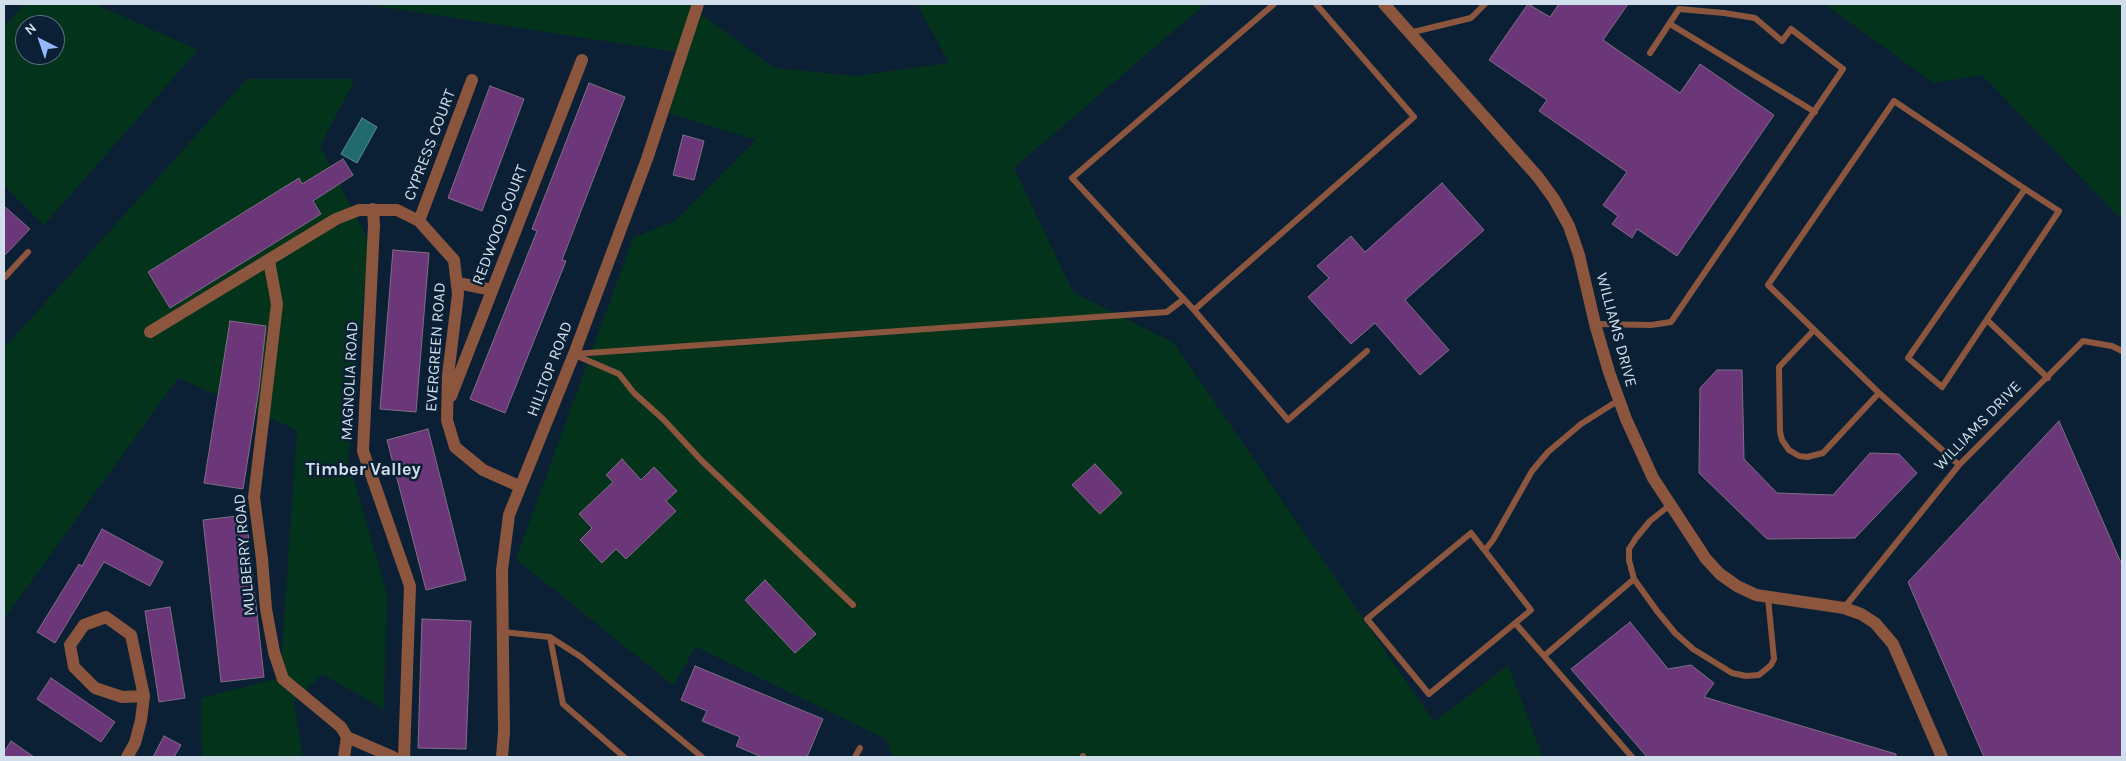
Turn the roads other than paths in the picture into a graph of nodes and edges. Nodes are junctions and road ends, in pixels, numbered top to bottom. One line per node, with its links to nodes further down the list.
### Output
1 (698, 4): 28 (street, HILLTOP ROAD)
2 (1274, 4): 20 (lane)
3 (1316, 4): 21 (lane)
4 (1384, 4): 7 (street, WILLIAMS DRIVE)
5 (1485, 4): 7 (lane)
6 (1670, 24): 8 (lane); 11 (lane); 11 (lane)
7 (1409, 33): 23 (street, WILLIAMS DRIVE)
8 (1650, 53)
9 (582, 60): 19 (street, REDWOOD COURT)
10 (472, 80): 14 (street, CYPRESS COURT)
11 (1815, 112): 23 (lane)
12 (2025, 189): 22 (lane); 22 (lane); 24 (lane)
13 (372, 208): 14 (street, EVERGREEN ROAD); 16 (street, EVERGREEN ROAD); 51 (street, MAGNOLIA ROAD)
14 (419, 221): 18 (street, EVERGREEN ROAD)
15 (28, 252): 17 (lane)
16 (269, 261): 25 (street, EVERGREEN ROAD); 46 (street, MULBERRY ROAD)
17 (4, 278)
18 (458, 283): 19 (street); 32 (street, EVERGREEN ROAD)
19 (492, 290): 32 (street, REDWOOD COURT)
20 (1184, 299): 21 (lane); 28 (lane)
21 (1194, 310): 26 (lane)
22 (1987, 320): 29 (lane)
23 (1595, 324): 31 (street, WILLIAMS DRIVE)
24 (1814, 330): 30 (lane); 30 (lane)
25 (150, 332)
26 (1367, 350)
27 (2122, 351): 29 (lane, WILLIAMS DRIVE)
28 (574, 354): 34 (street, HILLTOP ROAD); 39 (lane)
29 (2048, 378): 33 (lane, WILLIAMS DRIVE)
30 (1879, 393): 33 (lane)
31 (1618, 400): 35 (street, WILLIAMS DRIVE); 36 (lane)
32 (448, 403): 34 (street, EVERGREEN ROAD)
33 (1959, 465): 40 (lane, WILLIAMS DRIVE)
34 (519, 486): 42 (street, HILLTOP ROAD)
35 (1670, 505): 37 (lane); 38 (street, WILLIAMS DRIVE)
36 (1485, 550): 41 (lane); 41 (lane)
37 (1634, 578): 38 (lane); 44 (lane)
38 (1768, 598): 40 (street, WILLIAMS DRIVE)
39 (853, 605)
40 (1844, 608): 57 (street, WILLIAMS DRIVE)
41 (1515, 623): 44 (lane)
42 (503, 632): 43 (lane); 52 (street, HILLTOP ROAD)
43 (550, 637): 53 (lane); 54 (lane)
44 (1544, 656): 56 (lane)
45 (144, 696): 45 (street); 48 (street)
46 (347, 737): 49 (street); 50 (street, MULBERRY ROAD)
47 (860, 748): 55 (lane)
48 (128, 757)
49 (344, 757)
50 (393, 757)
51 (404, 757)
52 (502, 757)
53 (624, 757)
54 (702, 757)
55 (855, 757)
56 (1632, 757)
57 (1942, 757)

